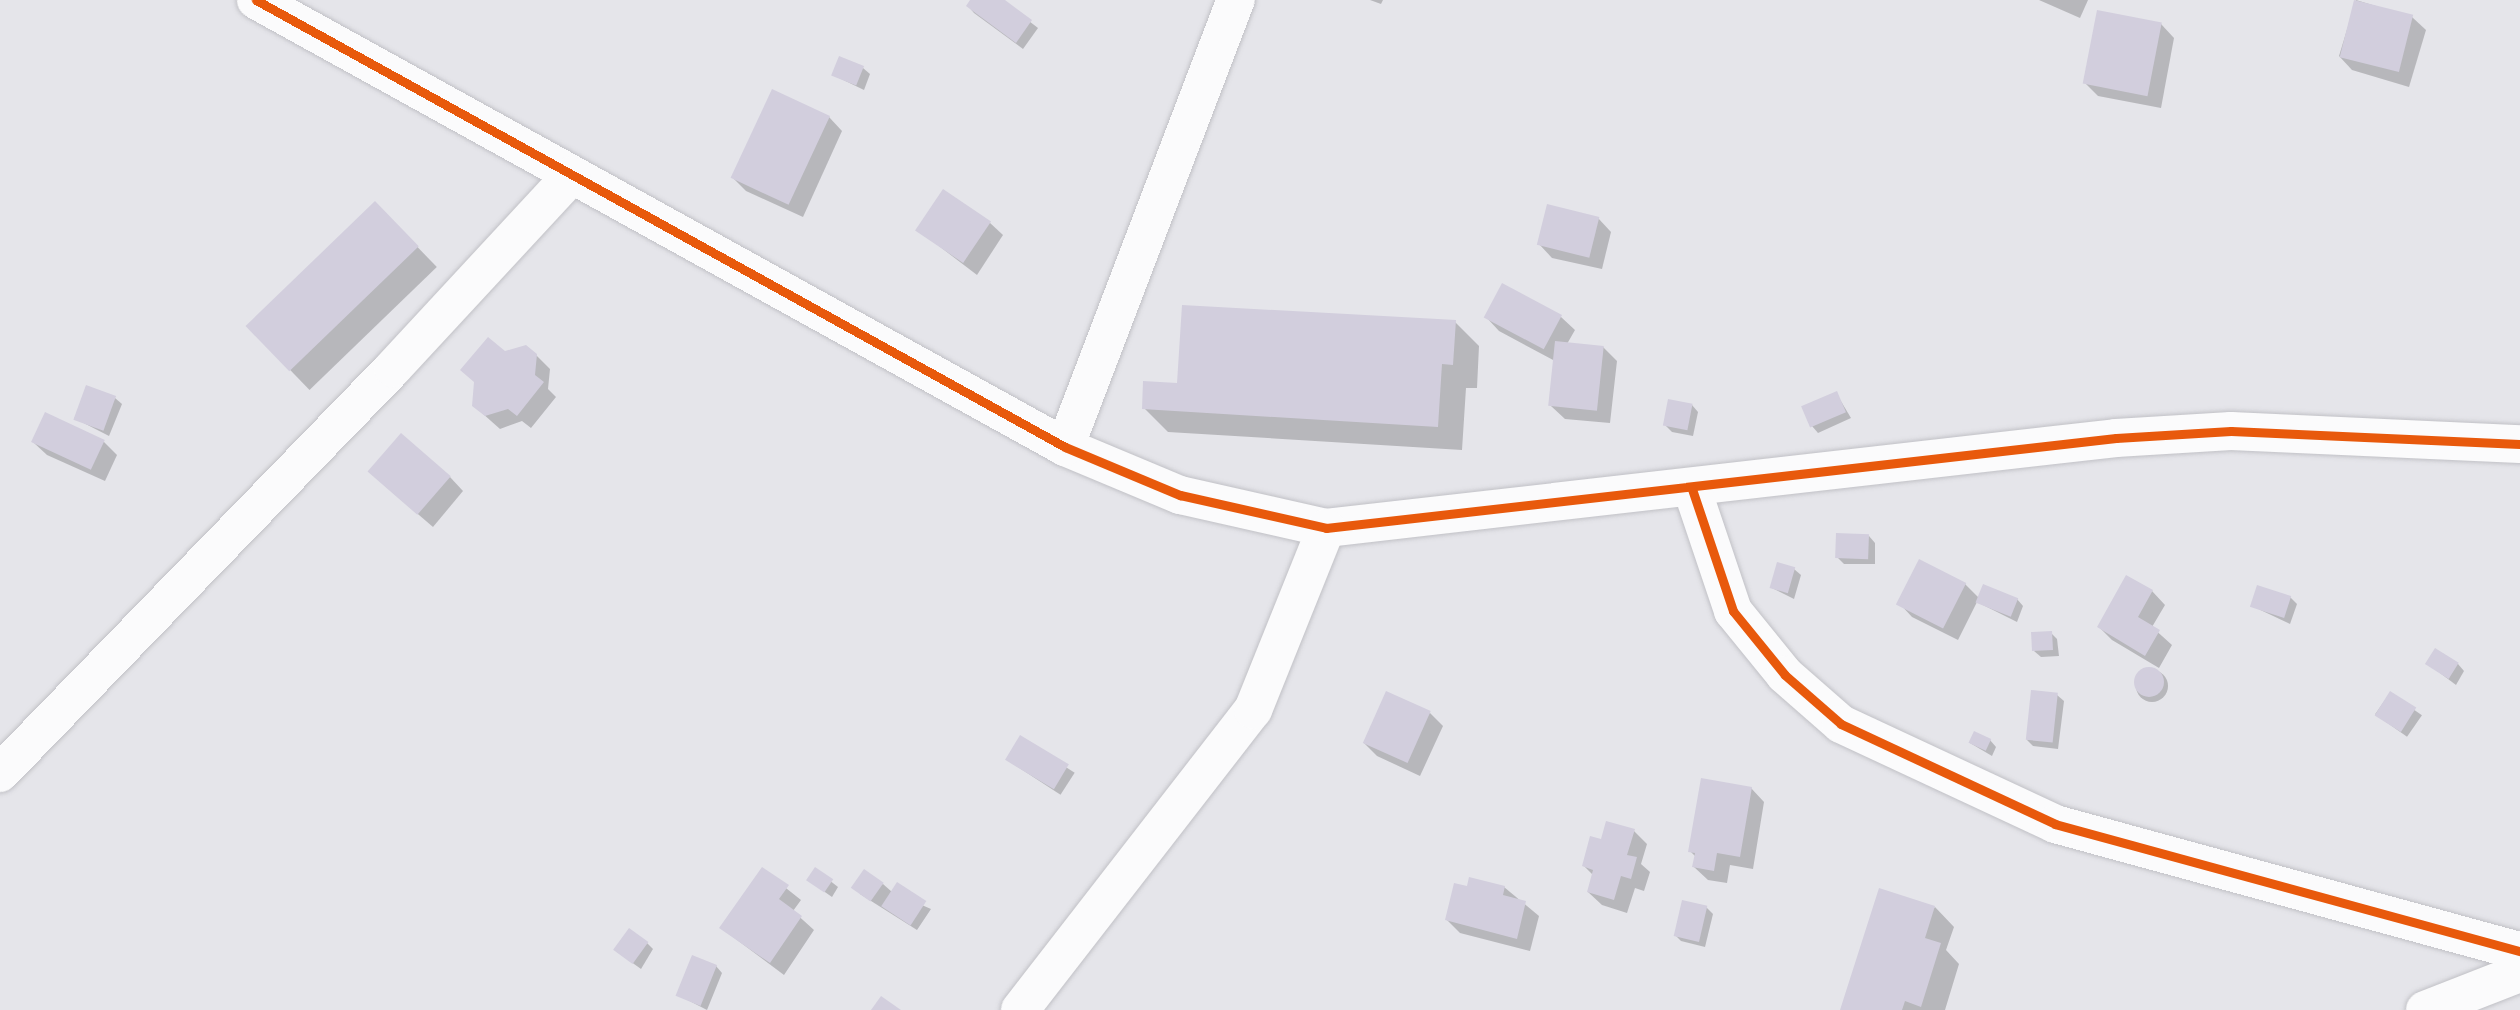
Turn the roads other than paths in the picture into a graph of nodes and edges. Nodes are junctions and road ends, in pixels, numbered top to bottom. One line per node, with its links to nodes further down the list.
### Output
1 (256, 0): 3 (street)
2 (1236, 0): 5 (street)
3 (571, 176): 5 (street); 8 (street)
4 (2520, 444): 6 (street)
5 (1065, 447): 7 (street)
6 (1692, 489): 7 (street); 9 (street)
7 (1326, 528): 11 (street)
8 (0, 773)
9 (2520, 951)
10 (2520, 974): 12 (street)
11 (1020, 1010)
12 (2425, 1010)

